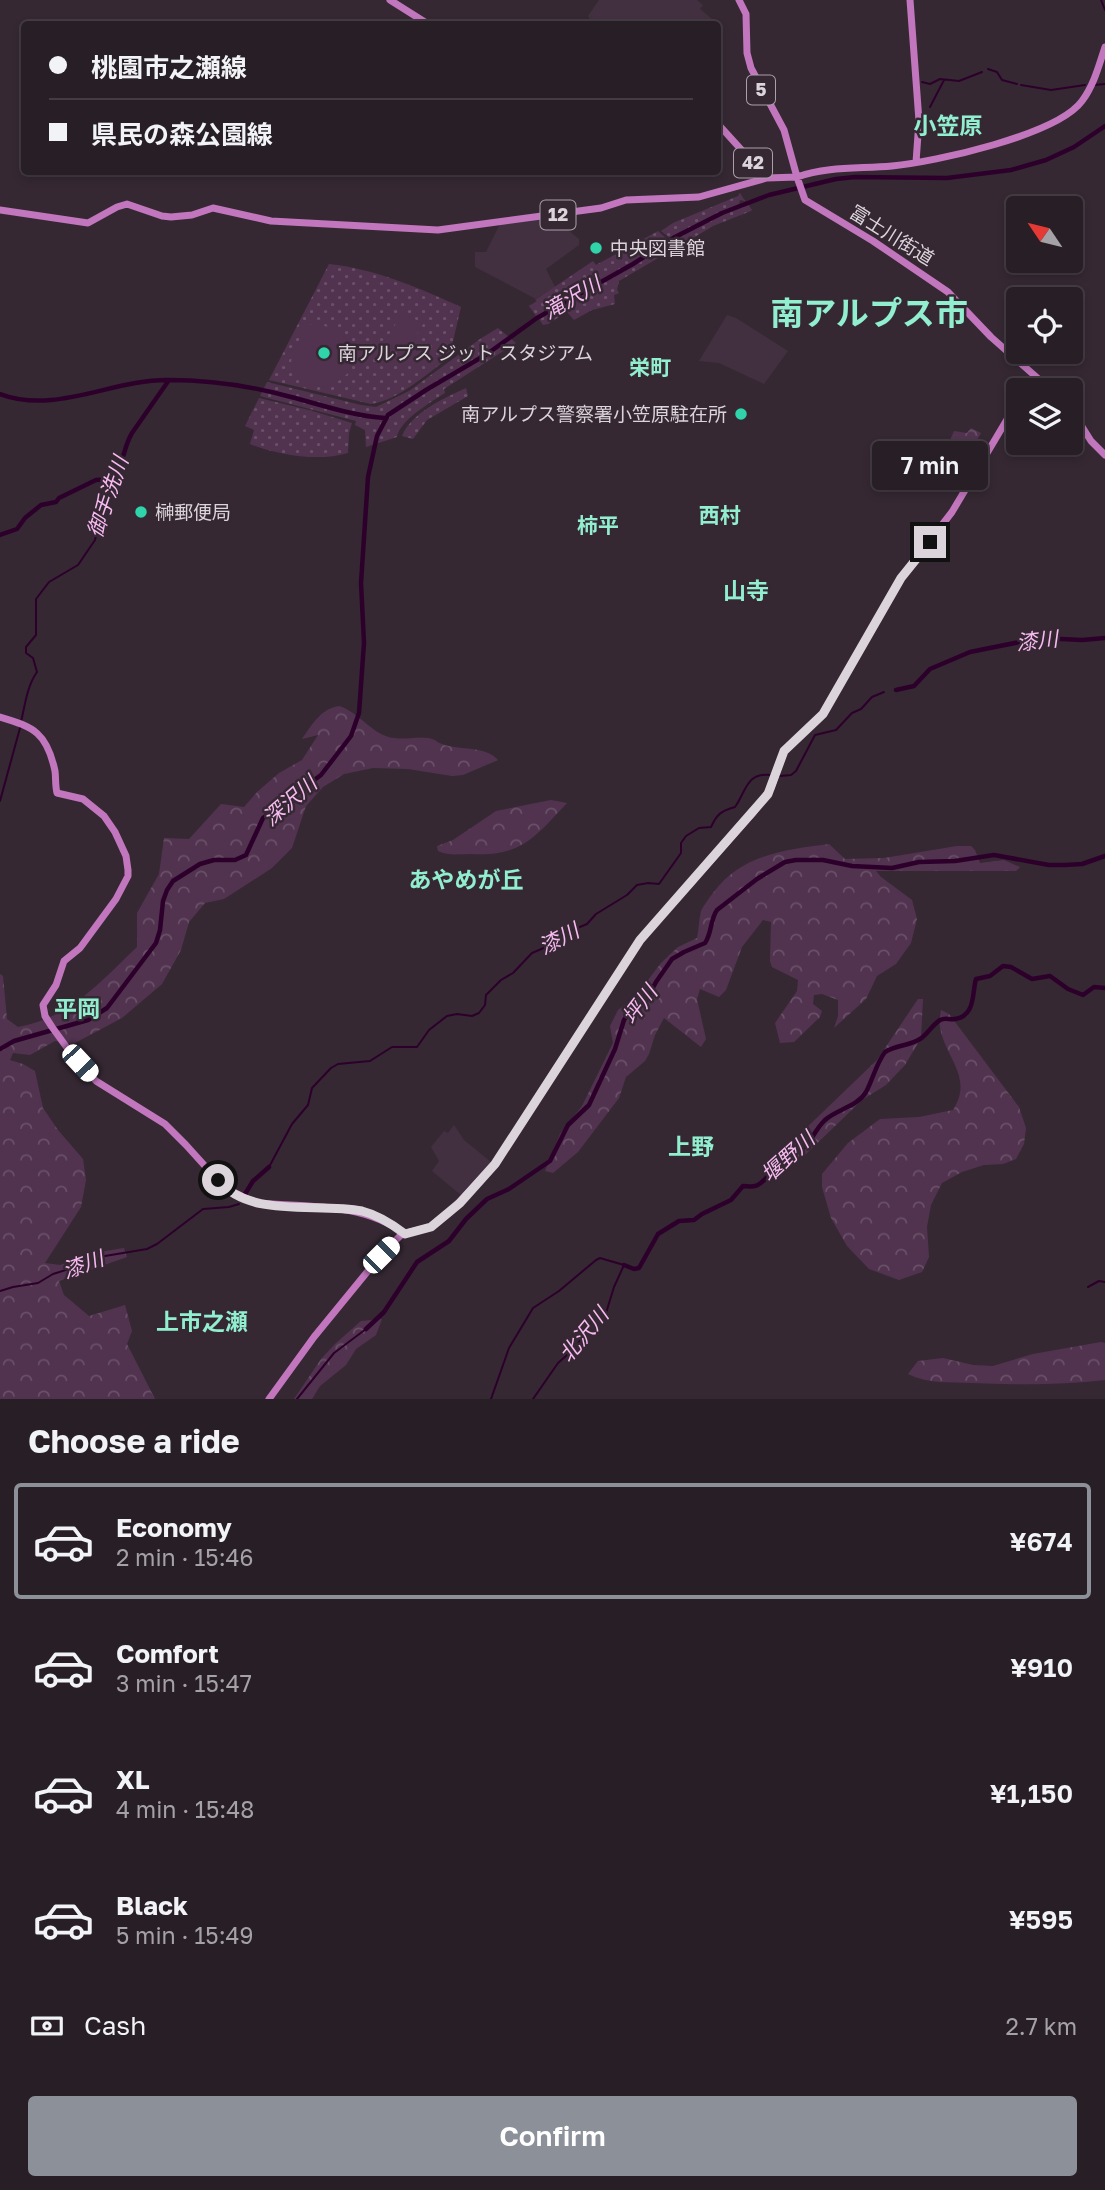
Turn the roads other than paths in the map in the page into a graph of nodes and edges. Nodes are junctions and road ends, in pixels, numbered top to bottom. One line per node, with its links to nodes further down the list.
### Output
1 (390, 0): 4 (main road)
2 (738, 0): 9 (main road, 5)
3 (910, 0): 7 (main road)
4 (423, 21)
5 (1105, 47): 7 (main road)
6 (721, 127): 8 (main road, 42)
7 (916, 162): 9 (main road)
8 (767, 178): 9 (main road, 42); 10 (main road, 12)
9 (797, 178): 11 (main road, 富士川街道 / 42)
10 (0, 210)
11 (1035, 376): 12 (main road, 富士川街道 / 42)
12 (1037, 378)
13 (1006, 421): 17 (main road)
14 (1083, 428): 15 (main road)
15 (1105, 455)
16 (0, 717): 17 (main road)
17 (405, 1234): 18 (main road)
18 (269, 1399)

